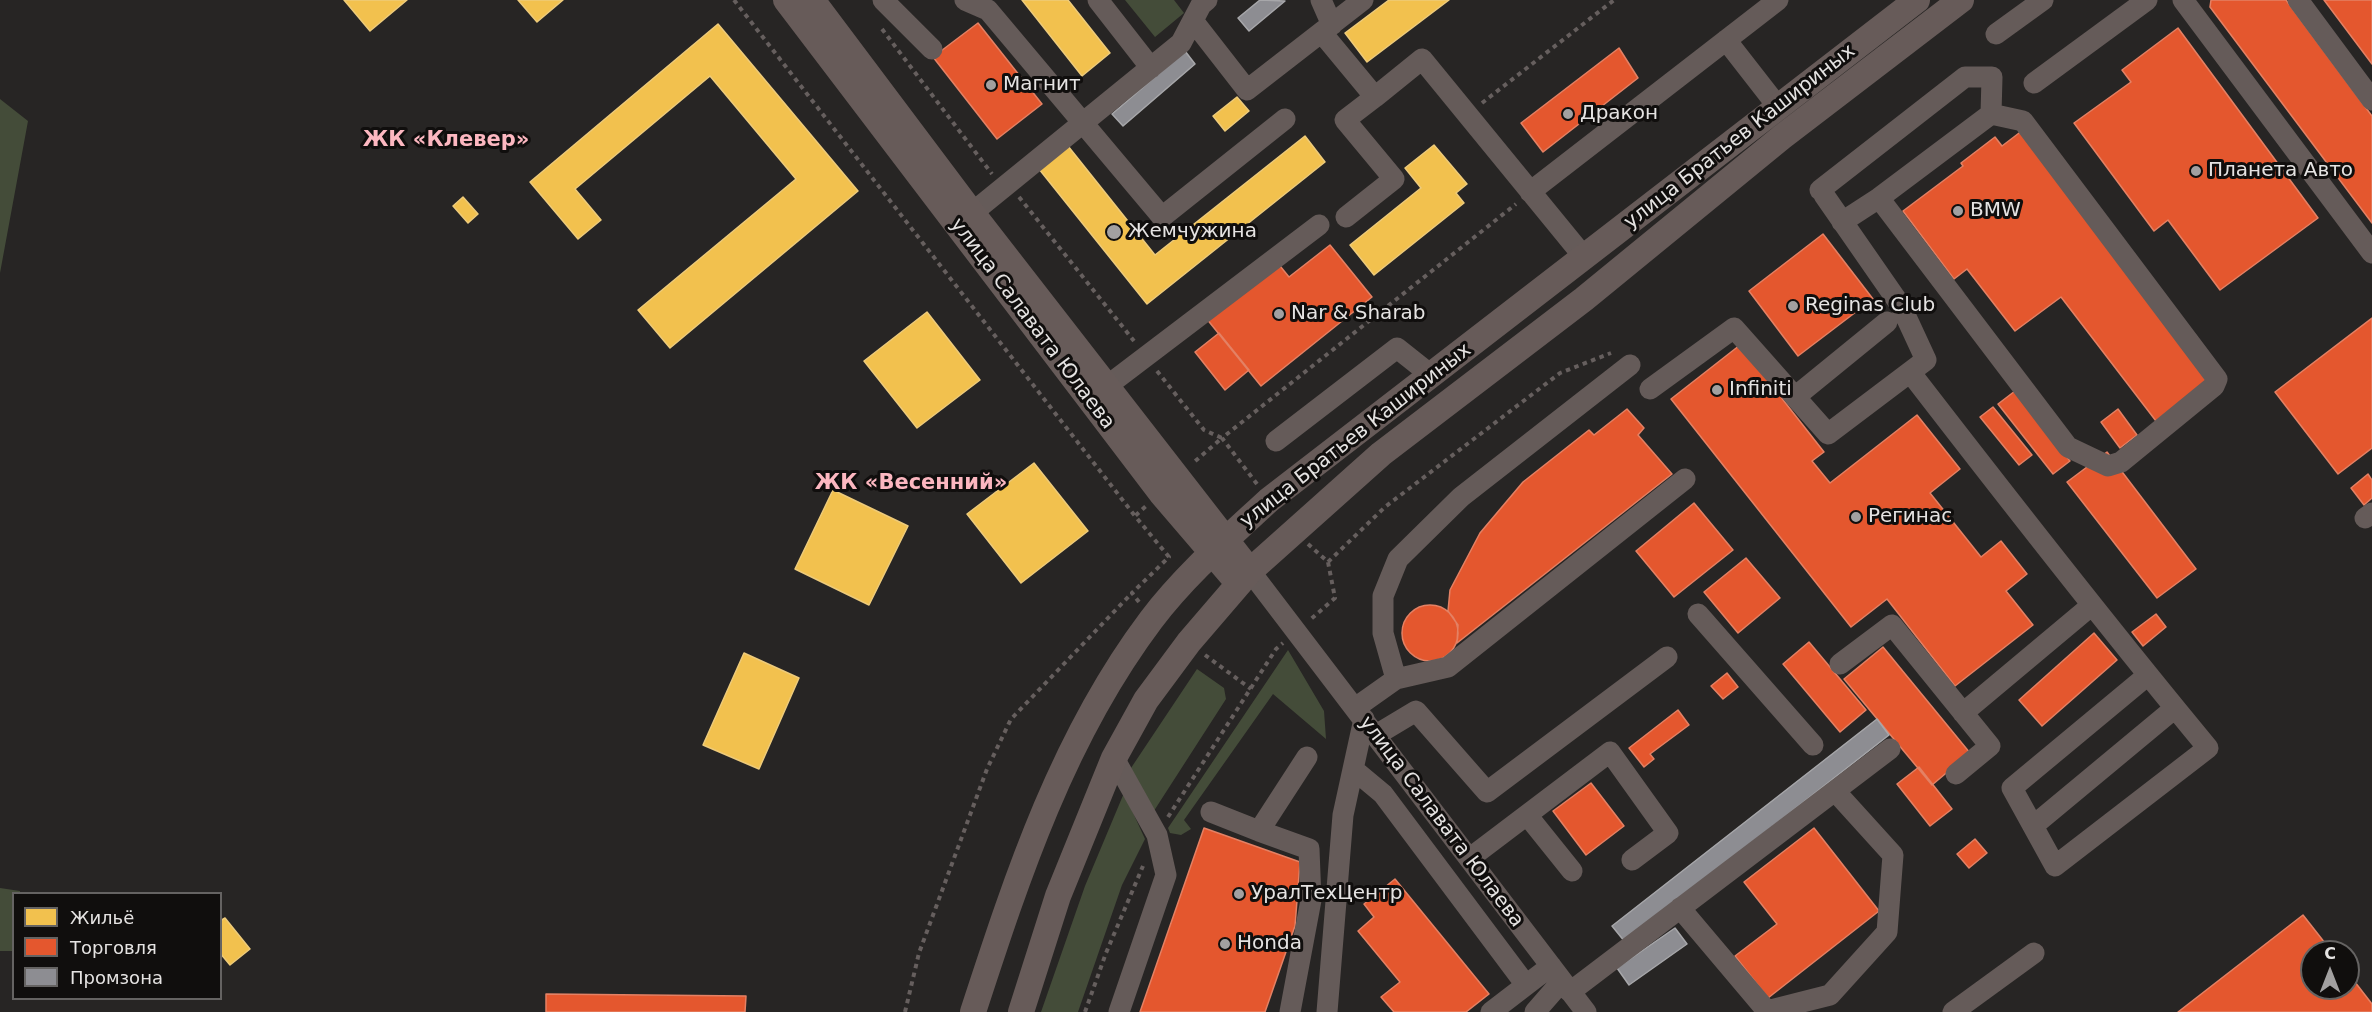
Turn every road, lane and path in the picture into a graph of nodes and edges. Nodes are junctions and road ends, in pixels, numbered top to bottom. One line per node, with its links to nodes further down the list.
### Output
1 (734, 0): 56 (path)
2 (786, 0): 55 (main road, улица Салавата Юлаева)
3 (812, 0): 36 (main road, улица Салавата Юлаева)
4 (883, 0): 23 (street)
5 (966, 0): 32 (street)
6 (1098, 0): 24 (street)
7 (1207, 0): 18 (street)
8 (1321, 0): 20 (street)
9 (1363, 0): 20 (street)
10 (1614, 0): 29 (path)
11 (1778, 0): 22 (street)
12 (1917, 0): 28 (main road, улица Братьев Кашириных)
13 (1961, 0): 48 (main road, улица Братьев Кашириных)
14 (2043, 0): 21 (street)
15 (2147, 0): 25 (street)
16 (2183, 0): 40 (street)
17 (2298, 0): 27 (street)
18 (1194, 22): 20 (street); 24 (street)
19 (881, 28): 33 (path)
20 (1327, 29): 26 (street)
21 (1996, 34)
22 (1726, 40): 28 (street); 34 (street)
23 (932, 49)
24 (1150, 68): 32 (street)
25 (2034, 84)
26 (1375, 97): 29 (street); 37 (street)
27 (2372, 100)
28 (1779, 108): 41 (main road, улица Братьев Кашириных)
29 (1467, 114): 34 (street)
30 (1991, 114): 35 (street); 35 (street); 38 (street)
31 (1285, 120): 32 (street)
32 (1082, 123): 33 (street)
33 (1003, 189): 36 (street); 44 (path)
34 (1530, 192): 41 (street)
35 (1879, 198): 38 (street)
36 (972, 213): 49 (main road, улица Салавата Юлаева)
37 (1347, 217)
38 (1842, 222): 46 (street)
39 (1319, 225): 44 (street)
40 (2372, 253)
41 (1584, 257): 43 (main road, улица Братьев Кашириных)
42 (1887, 322): 51 (street)
43 (1463, 352): 47 (main road, улица Братьев Кашириных); 48 (main road)
44 (1146, 357): 49 (street); 52 (path)
45 (1625, 357): 59 (path); 69 (street)
46 (1910, 372): 51 (street); 63 (street)
47 (1431, 375): 53 (street); 57 (main road, улица Братьев Кашириных)
48 (1482, 376): 60 (main road, улица Братьев Кашириных)
49 (1107, 386): 57 (main road, улица Салавата Юлаева)
50 (1650, 388): 51 (street)
51 (1795, 397)
52 (1222, 438)
53 (1276, 441)
54 (1685, 479): 69 (street)
55 (1161, 493): 56 (path); 57 (main road, улица Салавата Юлаева)
56 (1135, 516): 58 (path)
57 (1218, 546): 60 (main road, улица Салавата Юлаева); 94 (main road, улица Братьев Кашириных)
58 (1169, 557)
59 (1328, 562)
60 (1245, 577): 65 (street, улица Салавата Юлаева); 77 (main road, улица Братьев Кашириных)
61 (1132, 593): 93 (path)
62 (1335, 598): 65 (path)
63 (2092, 605): 68 (street); 71 (street)
64 (1698, 614): 74 (street)
65 (1298, 631): 72 (street, улица Салавата Юлаева); 85 (path)
66 (1667, 657): 73 (street)
67 (1840, 664): 71 (street)
68 (2148, 675): 70 (street); 83 (street)
69 (1396, 679): 72 (street)
70 (2175, 708): 83 (street); 83 (street)
71 (1963, 713): 79 (street)
72 (1359, 714): 73 (street, улица Салавата Юлаева); 78 (street)
73 (1377, 735): 86 (street, улица Салавата Юлаева)
74 (1813, 745)
75 (1890, 749): 80 (street)
76 (1307, 757): 84 (street)
77 (1114, 758): 85 (street); 95 (main road, улица Братьев Кашириных)
78 (1353, 769): 92 (street); 99 (street)
79 (1956, 774)
80 (1835, 791): 89 (street); 89 (street)
81 (1211, 812): 84 (street)
82 (1527, 814): 86 (street); 87 (street); 88 (street)
83 (2033, 826)
84 (1259, 831): 98 (street)
85 (1157, 835): 96 (path); 97 (street)
86 (1470, 858): 91 (street, улица Салавата Юлаева)
87 (1632, 860)
88 (1572, 871)
89 (1680, 908): 91 (street)
90 (2034, 953): 103 (street)
91 (1561, 980): 92 (street); 101 (street); 102 (street, улица Салавата Юлаева)
92 (1526, 985): 100 (street)
93 (904, 1012)
94 (973, 1012)
95 (1022, 1012)
96 (1085, 1012)
97 (1119, 1012)
98 (1290, 1012)
99 (1328, 1012)
100 (1491, 1012)
101 (1535, 1012)
102 (1586, 1012)
103 (1953, 1012)

